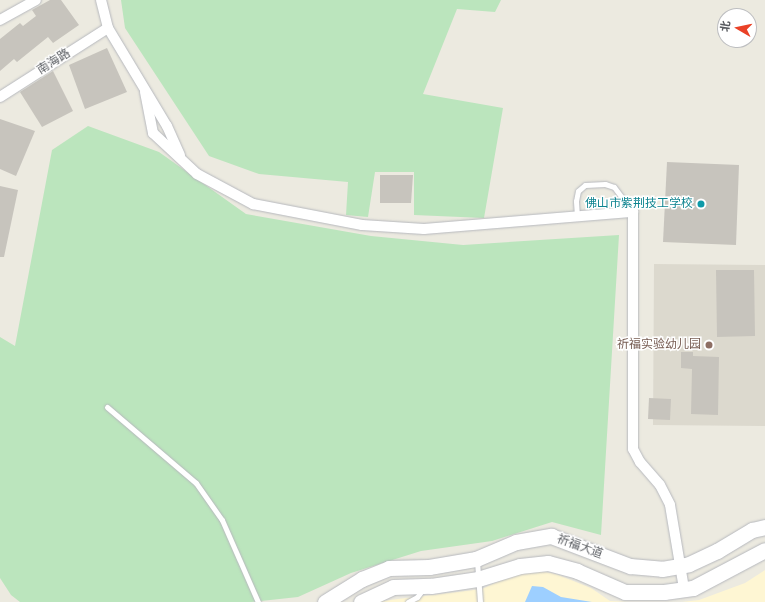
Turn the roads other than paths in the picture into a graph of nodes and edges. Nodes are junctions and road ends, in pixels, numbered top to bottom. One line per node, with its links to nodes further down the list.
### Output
1 (36, 0): 3 (street)
2 (101, 0): 4 (street)
3 (0, 20)
4 (108, 28): 5 (street); 6 (street, 南海路)
5 (145, 92): 7 (street); 7 (street)
6 (0, 97)
7 (182, 159): 9 (street)
8 (633, 212): 9 (street); 9 (lane); 14 (street)
9 (577, 216)
10 (107, 407): 18 (lane)
11 (765, 527): 14 (street, 祈福大道)
12 (765, 550): 17 (street, 祈福大道)
13 (476, 559): 14 (street, 祈福大道); 15 (lane); 19 (street, 祈福大道)
14 (680, 565): 17 (street)
15 (478, 579): 16 (street, 祈福大道); 17 (street, 祈福大道); 22 (lane)
16 (425, 586): 20 (street, 祈福大道); 21 (lane)
17 (684, 589)
18 (258, 602)
19 (325, 602)
20 (361, 602)
21 (408, 602)
22 (480, 602)

